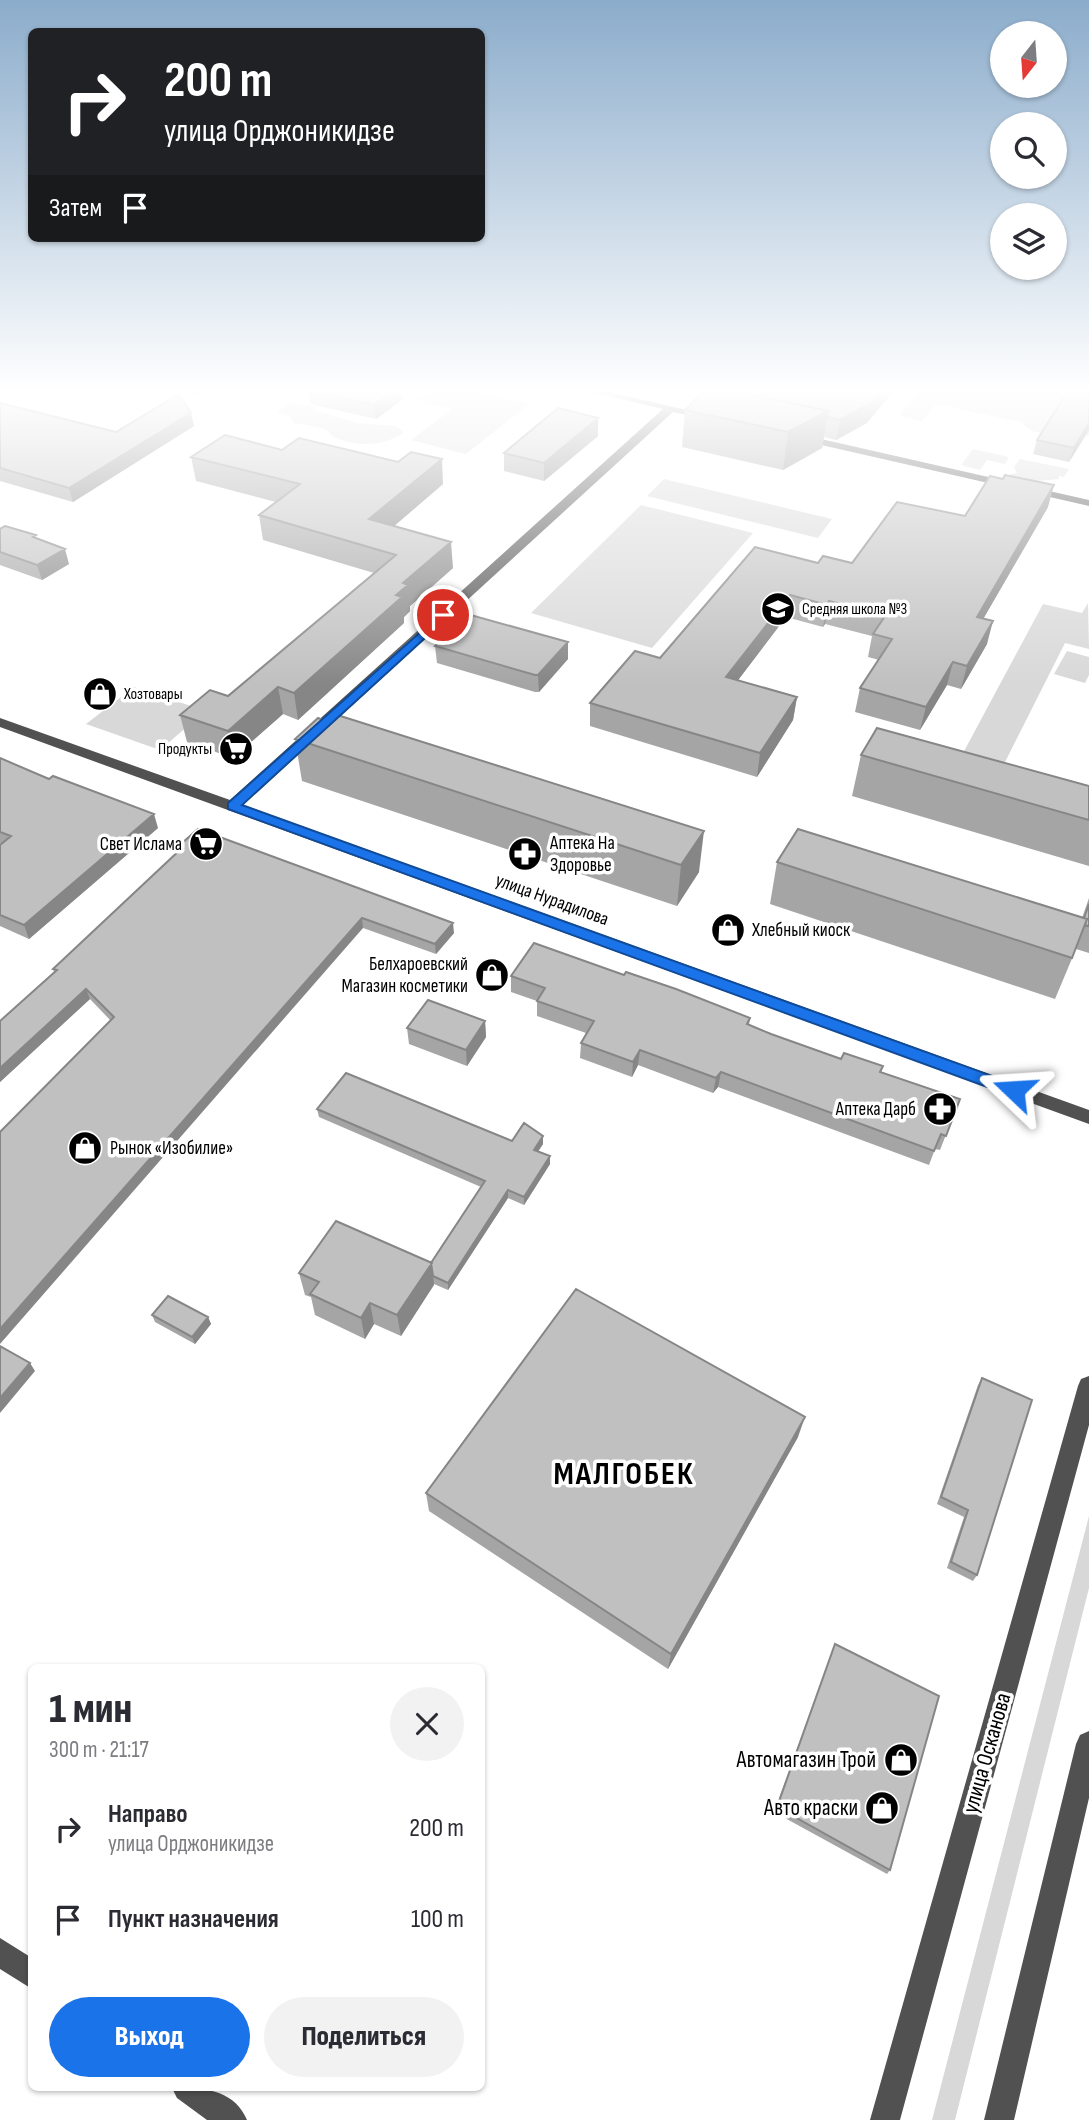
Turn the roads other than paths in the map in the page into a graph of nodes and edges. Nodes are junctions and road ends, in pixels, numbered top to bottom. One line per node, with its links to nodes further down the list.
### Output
1 (584, 487): 5 (street)
2 (1019, 487): 3 (street)
3 (1089, 503)
4 (0, 722): 5 (street, улица Нурадилова)
5 (233, 806): 6 (street, улица Нурадилова)
6 (1089, 1118)
7 (1089, 1386): 13 (street, улица Осканова)
8 (1089, 1744): 14 (street)
9 (0, 1952): 10 (street)
10 (28, 1972)
11 (191, 2091): 12 (street)
12 (232, 2120)
13 (884, 2120)
14 (999, 2120)

